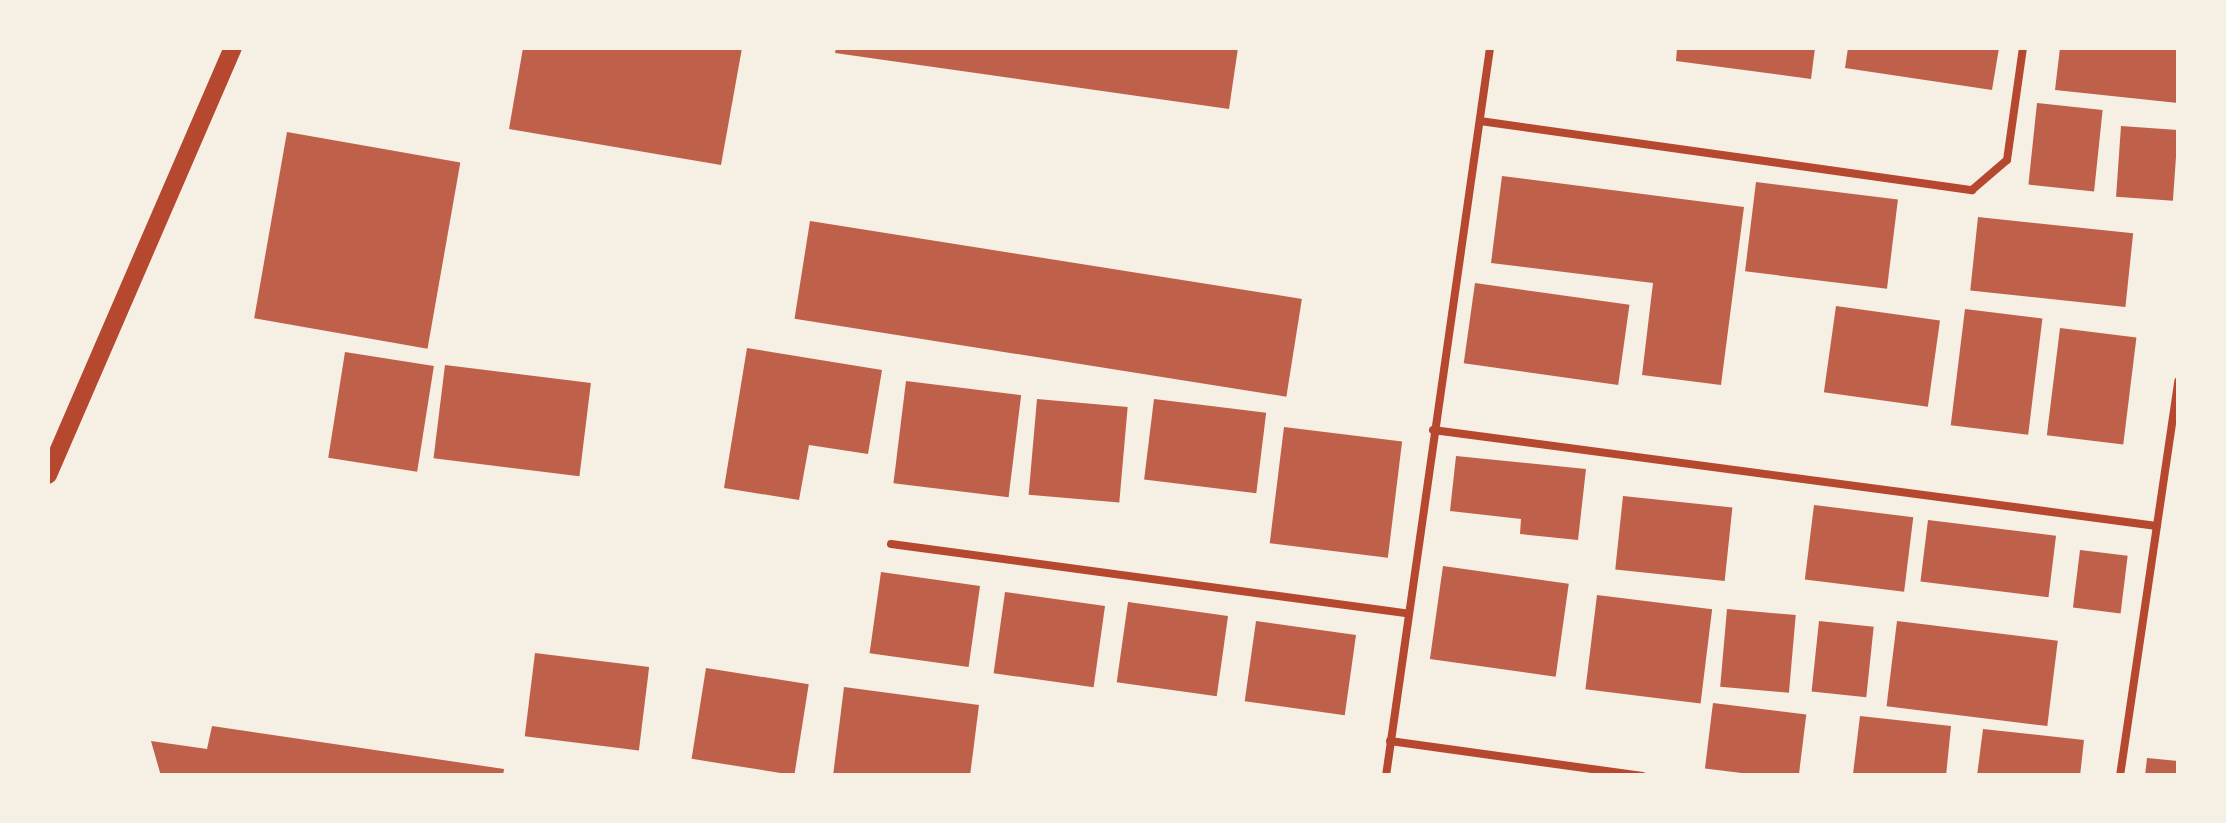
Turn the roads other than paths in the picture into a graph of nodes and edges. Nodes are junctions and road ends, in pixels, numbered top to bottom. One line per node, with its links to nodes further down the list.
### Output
1 (233, 48): 7 (street)
2 (1490, 48): 4 (lane)
3 (2022, 48): 4 (lane)
4 (1480, 121): 6 (lane)
5 (2178, 380): 8 (lane)
6 (1432, 430): 8 (lane); 10 (lane)
7 (48, 475)
8 (2158, 526): 14 (lane)
9 (892, 544): 10 (lane)
10 (1405, 613): 11 (lane)
11 (1390, 741): 12 (lane); 13 (lane)
12 (1386, 776)
13 (1643, 776)
14 (2120, 776)

